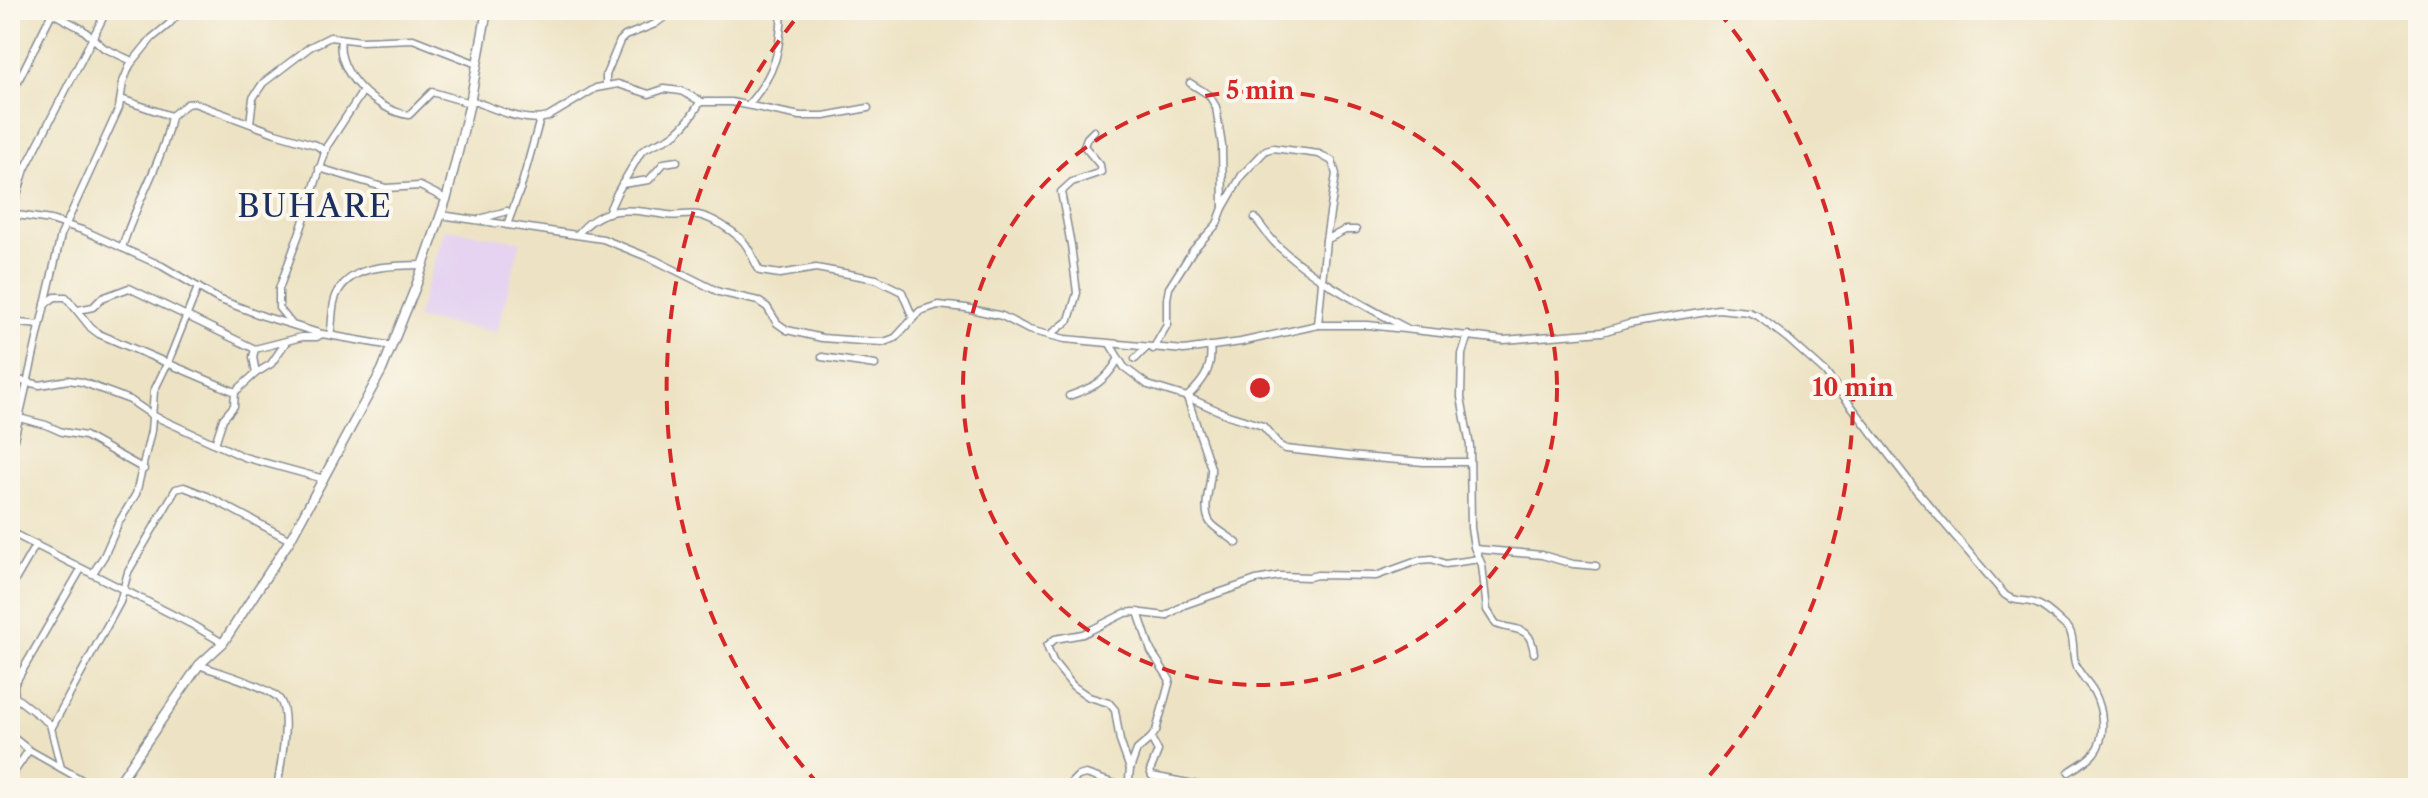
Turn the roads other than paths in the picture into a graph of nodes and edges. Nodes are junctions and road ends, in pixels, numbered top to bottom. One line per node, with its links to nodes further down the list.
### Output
1 (107, 10): 7 (street)
2 (182, 10): 9 (street)
3 (487, 10): 10 (main road)
4 (674, 10): 12 (street)
5 (782, 10): 18 (street)
6 (50, 11): 7 (street); 14 (street)
7 (92, 37): 9 (street); 32 (street)
8 (341, 39): 10 (street); 13 (street); 22 (street)
9 (132, 61): 15 (street)
10 (477, 64): 16 (main road)
11 (1190, 83): 29 (street)
12 (606, 85): 17 (street); 21 (street)
13 (363, 91): 16 (street); 24 (street)
14 (10, 97)
15 (121, 99): 20 (street); 36 (street)
16 (471, 102): 21 (street); 28 (main road)
17 (700, 102): 18 (street); 27 (street)
18 (748, 105): 19 (street)
19 (868, 108)
20 (171, 116): 22 (street); 41 (street)
21 (540, 119): 37 (street)
22 (250, 123): 24 (street)
23 (1094, 131): 58 (street)
24 (325, 151): 26 (street)
25 (677, 161): 27 (street)
26 (319, 168): 28 (street); 54 (street)
27 (622, 184): 31 (street)
28 (446, 199): 33 (main road)
29 (1223, 208): 40 (street); 64 (street)
30 (507, 211): 35 (street)
31 (608, 213): 39 (street); 45 (street)
32 (10, 215): 36 (street)
33 (441, 215): 35 (street); 42 (main road)
34 (1255, 218): 43 (street)
35 (473, 221): 37 (street)
36 (66, 225): 41 (street); 46 (street)
37 (507, 225): 39 (street)
38 (1356, 230): 40 (street)
39 (577, 235): 50 (street)
40 (1326, 240): 43 (street)
41 (122, 248): 44 (street)
42 (423, 265): 57 (street); 62 (main road)
43 (1324, 280): 53 (street); 55 (street)
44 (198, 287): 49 (street); 54 (street)
45 (906, 300): 47 (street); 50 (street)
46 (44, 305): 48 (street); 52 (street)
47 (926, 308): 50 (street); 58 (street)
48 (78, 310): 49 (street); 69 (street)
49 (187, 314): 65 (street); 69 (street)
50 (913, 318)
51 (10, 322): 52 (street)
52 (40, 325): 73 (street)
53 (1318, 325): 55 (street); 63 (street)
54 (294, 326): 56 (street)
55 (1410, 330): 59 (street)
56 (322, 334): 57 (street); 60 (street)
57 (330, 335): 62 (street)
58 (1050, 335): 61 (street)
59 (1468, 335): 82 (street); 106 (street)
60 (286, 342): 65 (street); 71 (street)
61 (1110, 344): 64 (street); 68 (street)
62 (392, 346): 84 (main road)
63 (1210, 346): 64 (street); 76 (street)
64 (1150, 348): 67 (street)
65 (255, 349): 71 (street)
66 (822, 357): 70 (street)
67 (1135, 359)
68 (1118, 360): 75 (street); 76 (street)
69 (167, 364): 74 (street); 77 (street)
70 (875, 365)
71 (256, 373): 74 (street)
72 (10, 378): 73 (street)
73 (26, 382): 77 (street); 78 (street)
74 (235, 392): 80 (street)
75 (1069, 396)
76 (1187, 397): 82 (street); 87 (street)
77 (152, 415): 80 (street); 83 (street)
78 (19, 418): 79 (street); 83 (street)
79 (12, 438): 81 (street)
80 (215, 444): 84 (street)
81 (10, 457)
82 (1470, 462): 89 (street)
83 (144, 469): 93 (street)
84 (324, 479): 86 (main road)
85 (10, 532): 88 (street)
86 (290, 540): 95 (street); 97 (main road)
87 (1237, 543)
88 (36, 544): 92 (street); 94 (street)
89 (1475, 549): 90 (street); 91 (street)
90 (1479, 559): 96 (street); 98 (street)
91 (1596, 566)
92 (81, 569): 93 (street); 100 (street)
93 (93, 573): 95 (street)
94 (10, 589)
95 (123, 589): 97 (street); 100 (street)
96 (1138, 612): 102 (street); 105 (street)
97 (223, 643): 99 (main road)
98 (1534, 653)
99 (199, 665): 109 (main road); 110 (street)
100 (52, 727): 104 (street)
101 (10, 735): 103 (street)
102 (1151, 738): 105 (street); 113 (street)
103 (29, 750): 104 (street); 107 (street)
104 (61, 768): 108 (street)
105 (1130, 769): 112 (street)
106 (2069, 772)
107 (10, 778)
108 (96, 788)
109 (115, 788)
110 (277, 788)
111 (1066, 788): 112 (street)
112 (1127, 788)
113 (1214, 788)

